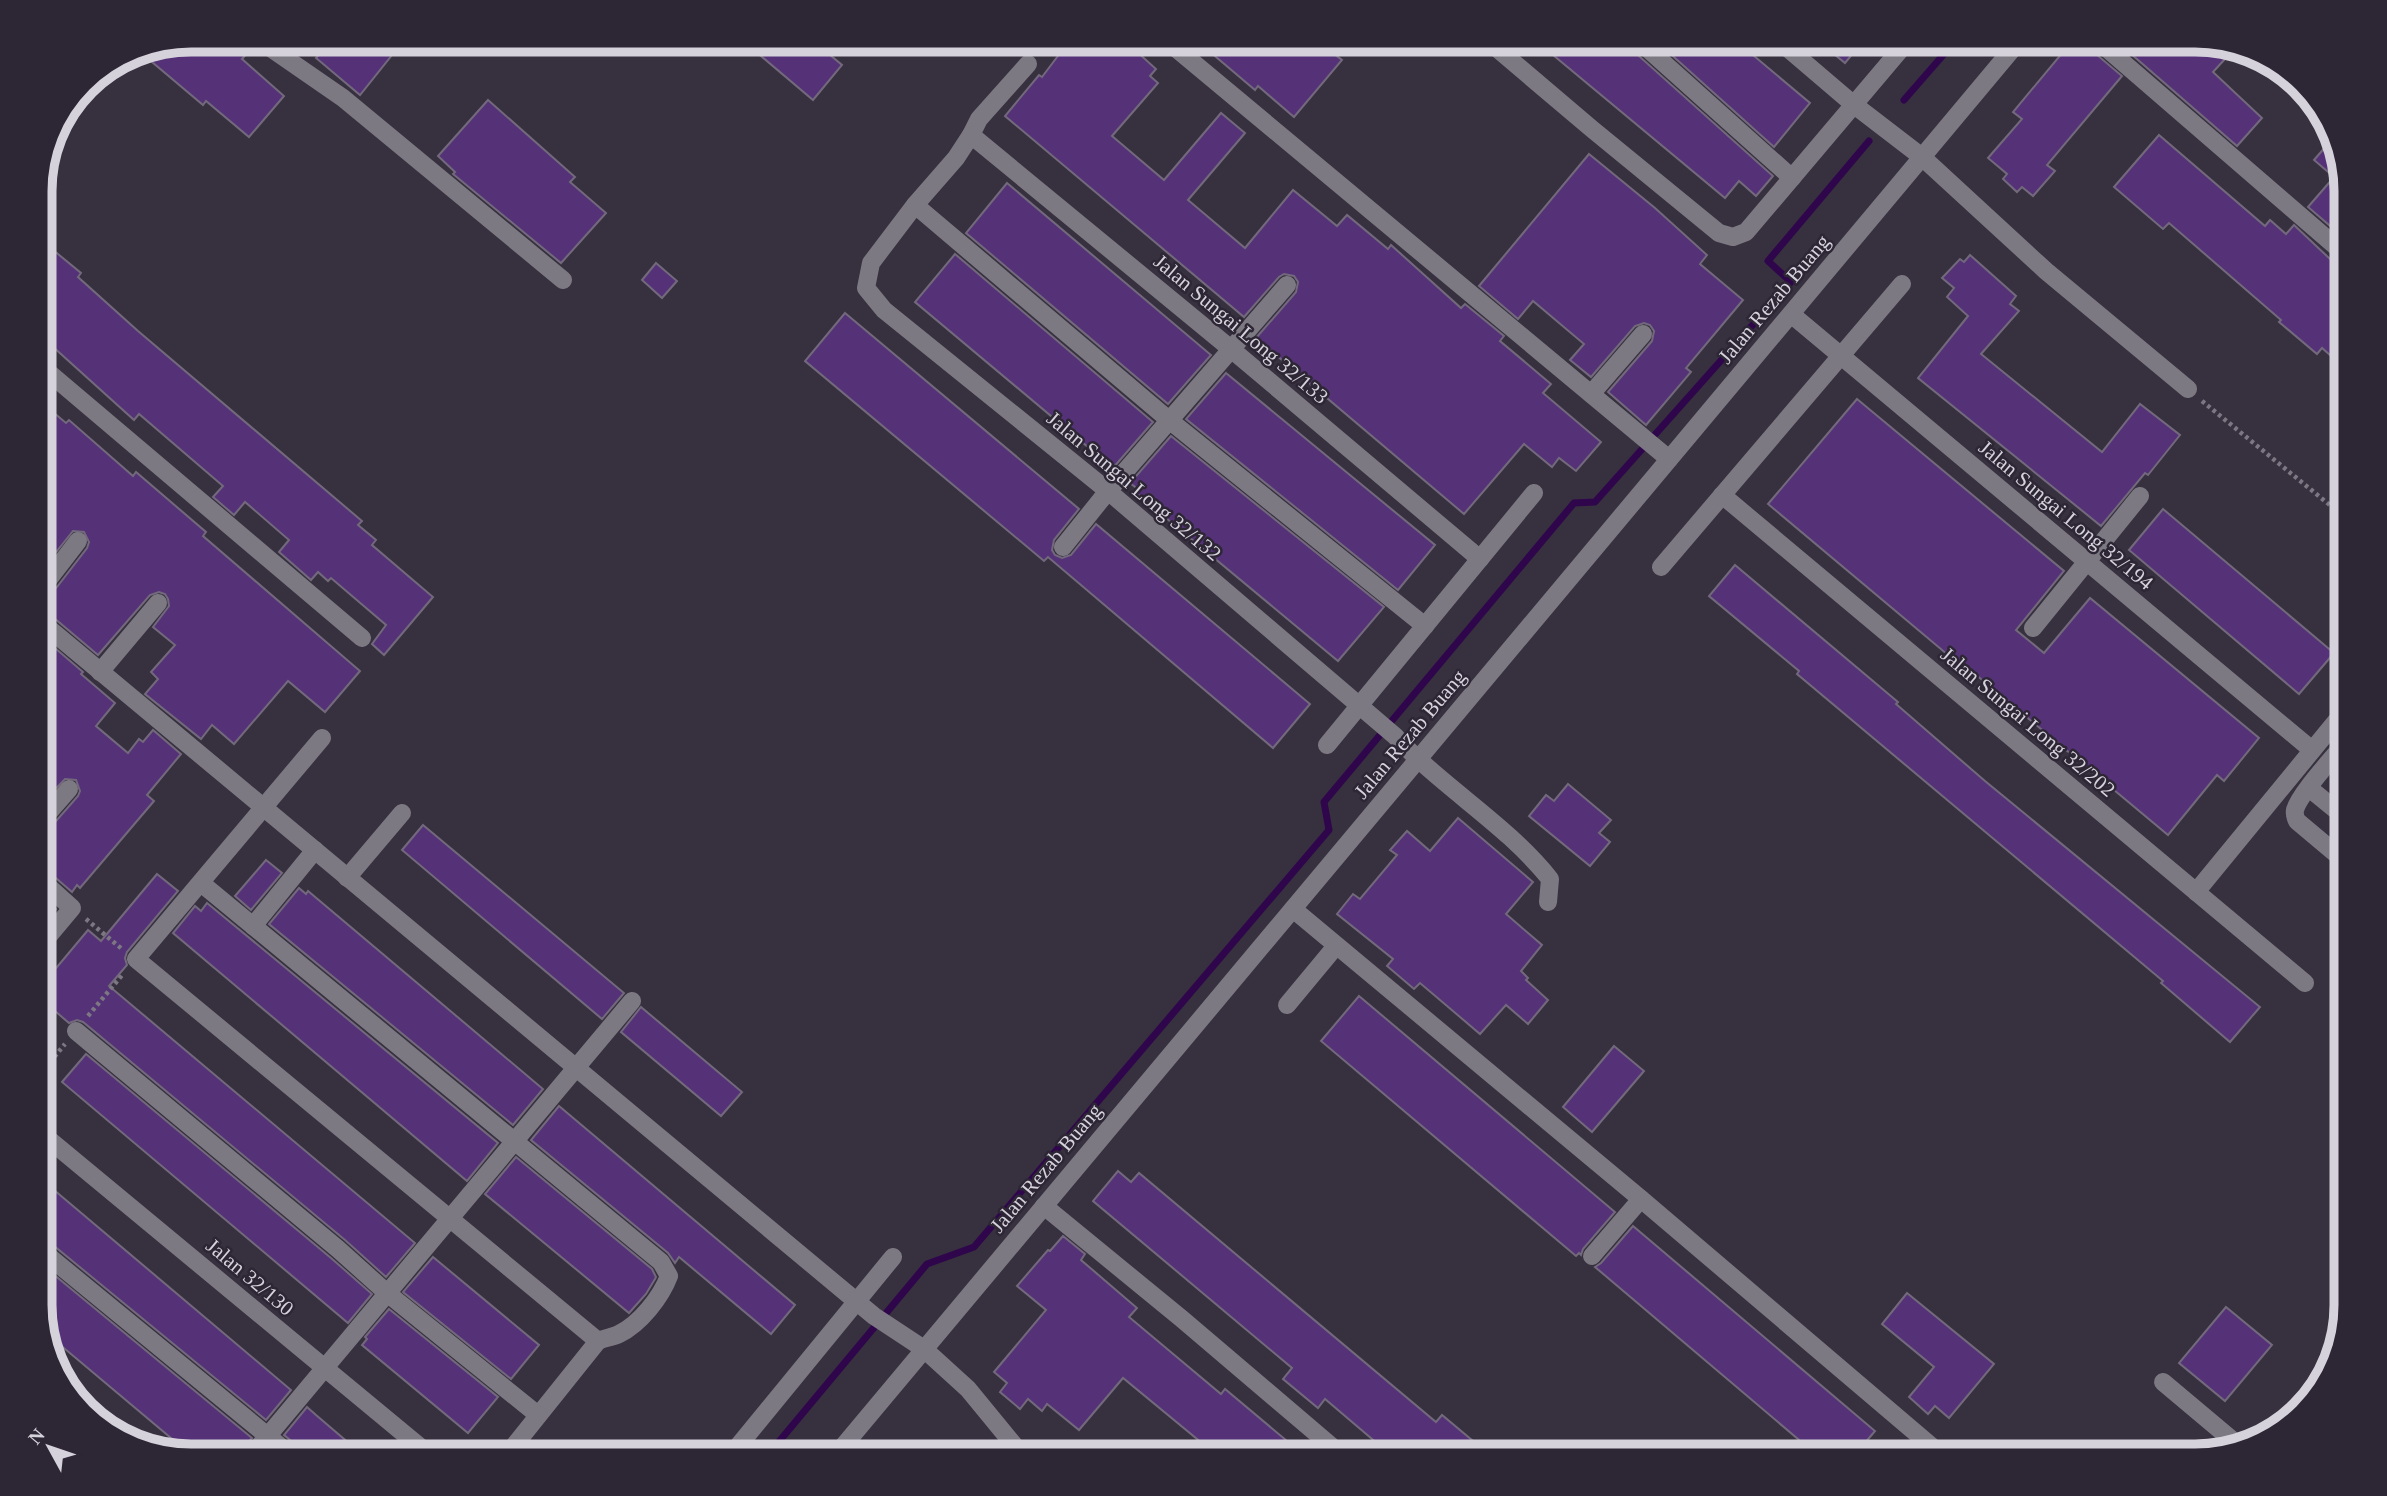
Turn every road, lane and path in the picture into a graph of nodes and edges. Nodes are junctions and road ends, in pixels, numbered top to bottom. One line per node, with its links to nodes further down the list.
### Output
1 (276, 52): 16 (street)
2 (1180, 52): 25 (street)
3 (1501, 52): 13 (street)
4 (1651, 52): 13 (street)
5 (1791, 52): 10 (street)
6 (1898, 52): 10 (street)
7 (2010, 52): 12 (street, Jalan Rezab Buang)
8 (2112, 52): 15 (street)
9 (1028, 64): 11 (street)
10 (1853, 104): 12 (street); 13 (street)
11 (971, 135): 14 (street); 21 (street, Jalan Sungai Long 32/133)
12 (1922, 157): 19 (street, Jalan Rezab Buang); 24 (street)
13 (1792, 178)
14 (915, 205): 26 (street); 28 (street, Jalan Sungai Long 32/132)
15 (2334, 245)
16 (563, 280)
17 (1902, 284): 22 (street)
18 (1287, 285): 21 (street)
19 (1791, 314): 22 (street, Jalan Sungai Long 32/194); 27 (street, Jalan Rezab Buang)
20 (1643, 334): 25 (street)
21 (1231, 349): 26 (street); 35 (street, Jalan Sungai Long 32/133)
22 (1841, 355): 30 (street); 36 (street, Jalan Sungai Long 32/194)
23 (53, 376): 43 (street)
24 (2188, 389): 32 (path)
25 (1591, 394): 27 (street)
26 (1169, 420): 28 (street); 40 (street)
27 (1670, 459): 53 (street, Jalan Rezab Buang)
28 (1108, 491): 34 (street); 45 (street, Jalan Sungai Long 32/132)
29 (1534, 493): 35 (street)
30 (1722, 495): 37 (street); 65 (street, Jalan Sungai Long 32/202)
31 (2140, 496): 36 (street)
32 (2334, 508)
33 (78, 541): 38 (street)
34 (1063, 547)
35 (1480, 559): 40 (street)
36 (2087, 562): 41 (street); 51 (street, Jalan Sungai Long 32/194)
37 (1661, 567)
38 (53, 573)
39 (159, 603): 44 (street)
40 (1425, 626): 45 (street)
41 (2033, 628)
42 (53, 632): 44 (street)
43 (362, 638)
44 (100, 672): 57 (street)
45 (1359, 706): 50 (street); 53 (street, Jalan Sungai Long 32/132)
46 (2334, 723): 47 (street)
47 (2329, 729): 48 (street); 51 (street)
48 (2334, 733)
49 (322, 738): 57 (street)
50 (1327, 745)
51 (2312, 750): 65 (street)
52 (2334, 758): 54 (street)
53 (1418, 761): 66 (street, Jalan Sungai Long 32/132); 68 (street, Jalan Rezab Buang)
54 (2309, 788): 58 (street); 61 (street)
55 (69, 789): 56 (street)
56 (53, 807)
57 (263, 808): 60 (street); 63 (street)
58 (2334, 808)
59 (402, 813): 62 (street)
60 (315, 850): 62 (street); 69 (street)
61 (2334, 852)
62 (347, 878): 77 (street)
63 (201, 883): 69 (street); 72 (street)
64 (53, 891): 67 (street)
65 (2196, 892): 73 (street, Jalan Sungai Long 32/202)
66 (1548, 902)
67 (72, 908): 70 (street); 72 (path)
68 (1293, 909): 71 (street); 81 (street, Jalan Rezab Buang)
69 (253, 926): 78 (street)
70 (53, 931)
71 (1336, 946): 75 (street); 80 (street)
72 (136, 960): 82 (street)
73 (2305, 983)
74 (632, 1001): 77 (street)
75 (1287, 1005)
76 (76, 1031): 86 (street)
77 (576, 1068): 78 (street); 87 (street)
78 (515, 1141): 82 (street); 88 (street)
79 (53, 1143): 90 (street, Jalan 32/130)
80 (1641, 1199): 84 (street); 103 (street)
81 (1044, 1206): 89 (street, Jalan Rezab Buang); 102 (street)
82 (450, 1219): 86 (street); 88 (street)
83 (893, 1256): 87 (street)
84 (1592, 1256)
85 (53, 1260): 93 (street)
86 (387, 1293): 90 (street); 92 (street)
87 (856, 1301): 89 (street); 99 (street)
88 (598, 1341): 92 (street)
89 (924, 1349): 100 (street, Jalan Rezab Buang); 101 (street)
90 (325, 1368): 93 (street); 97 (street, Jalan 32/130)
91 (2163, 1382): 94 (street)
92 (538, 1416): 98 (street)
93 (268, 1435): 95 (street); 96 (street)
94 (2231, 1439)
95 (261, 1444)
96 (278, 1444)
97 (417, 1444)
98 (516, 1444)
99 (740, 1444)
100 (845, 1444)
101 (1013, 1444)
102 (1329, 1444)
103 (1929, 1444)

